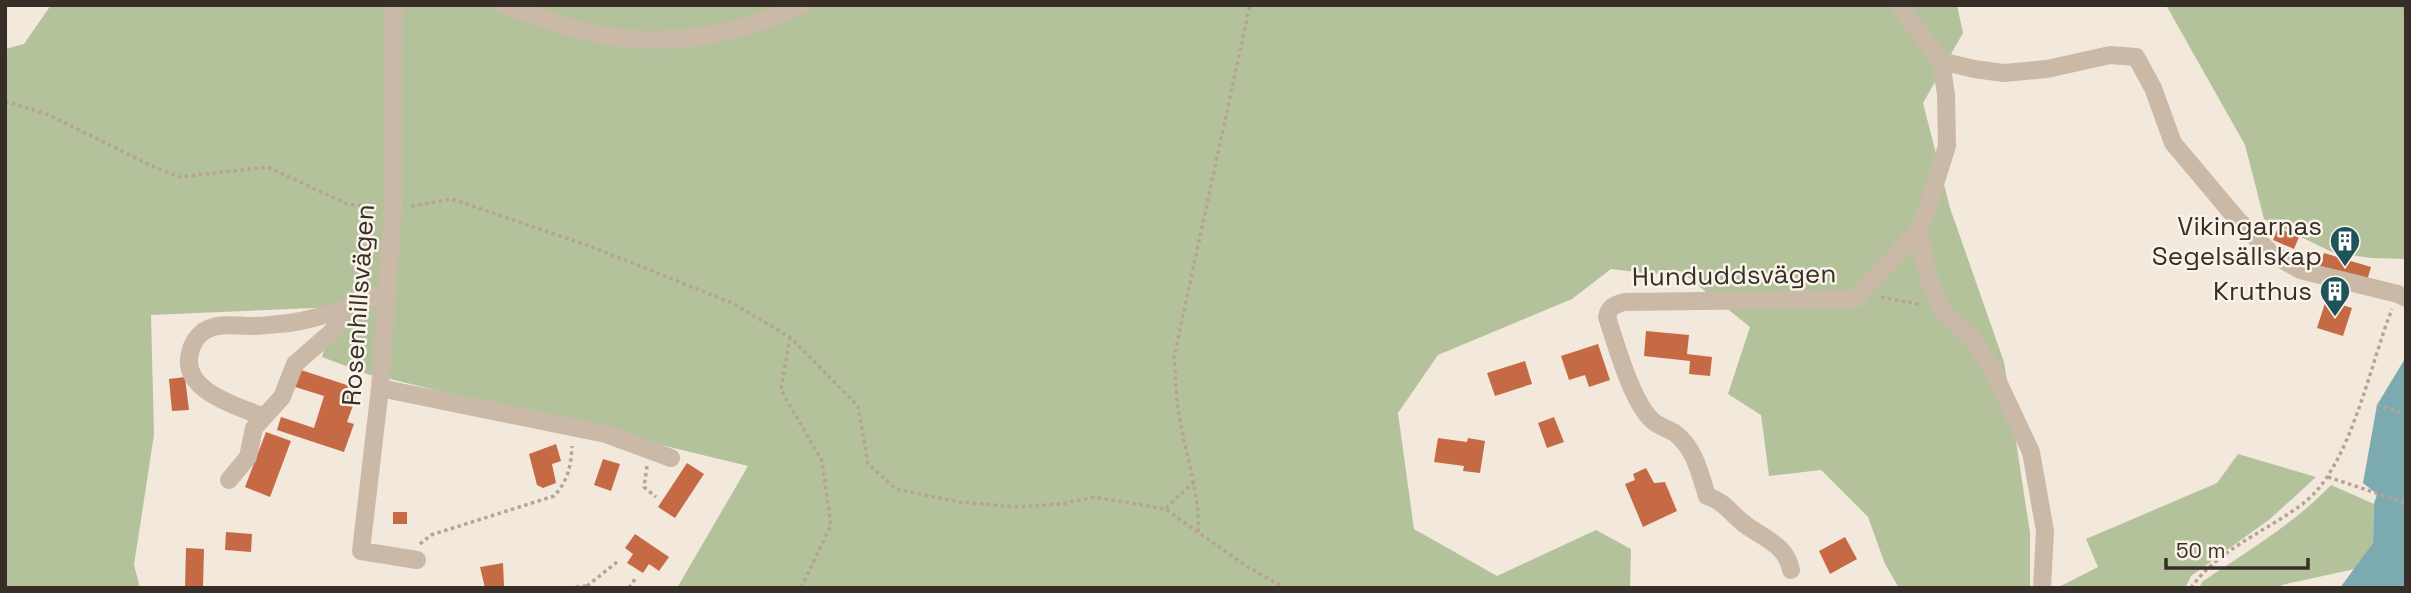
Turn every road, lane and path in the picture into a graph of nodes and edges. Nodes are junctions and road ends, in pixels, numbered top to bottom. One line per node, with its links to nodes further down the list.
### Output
1 (394, 5): 11 (street, Rosenhillsvägen)
2 (503, 5): 7 (street)
3 (802, 5): 7 (street)
4 (1250, 5): 28 (path)
5 (1899, 5): 9 (street)
6 (2403, 5): 8 (path)
7 (765, 13)
8 (2406, 16)
9 (1941, 61): 12 (street, Hunduddsvägen); 14 (street)
10 (5, 101): 11 (path)
11 (393, 209): 13 (street, Rosenhillsvägen); 18 (path)
12 (1918, 232): 15 (street, Hunduddsvägen); 17 (street)
13 (387, 292): 16 (street); 19 (street, Rosenhillsvägen)
14 (2402, 296): 26 (path)
15 (1855, 299): 17 (path); 35 (street, Hunduddsvägen)
16 (338, 311): 22 (street); 22 (street)
17 (1942, 311): 42 (street)
18 (790, 337): 31 (path); 40 (path)
19 (380, 388): 23 (street); 33 (street, Rosenhillsvägen)
20 (2377, 405): 21 (path)
21 (2406, 414)
22 (264, 416): 27 (street)
23 (569, 426): 24 (street); 33 (path)
24 (652, 451): 25 (street); 29 (path)
25 (671, 458)
26 (2328, 477): 30 (path); 43 (path)
27 (229, 480)
28 (1195, 481): 31 (path); 32 (path)
29 (656, 497)
30 (2406, 503)
31 (1165, 509): 32 (path)
32 (1198, 533): 41 (path)
33 (417, 560)
34 (617, 562): 37 (path)
35 (1791, 570)
36 (635, 579): 39 (path)
37 (588, 587): 38 (path)
38 (569, 588)
39 (629, 588)
40 (801, 588)
41 (1284, 588)
42 (2042, 588)
43 (2191, 588)

